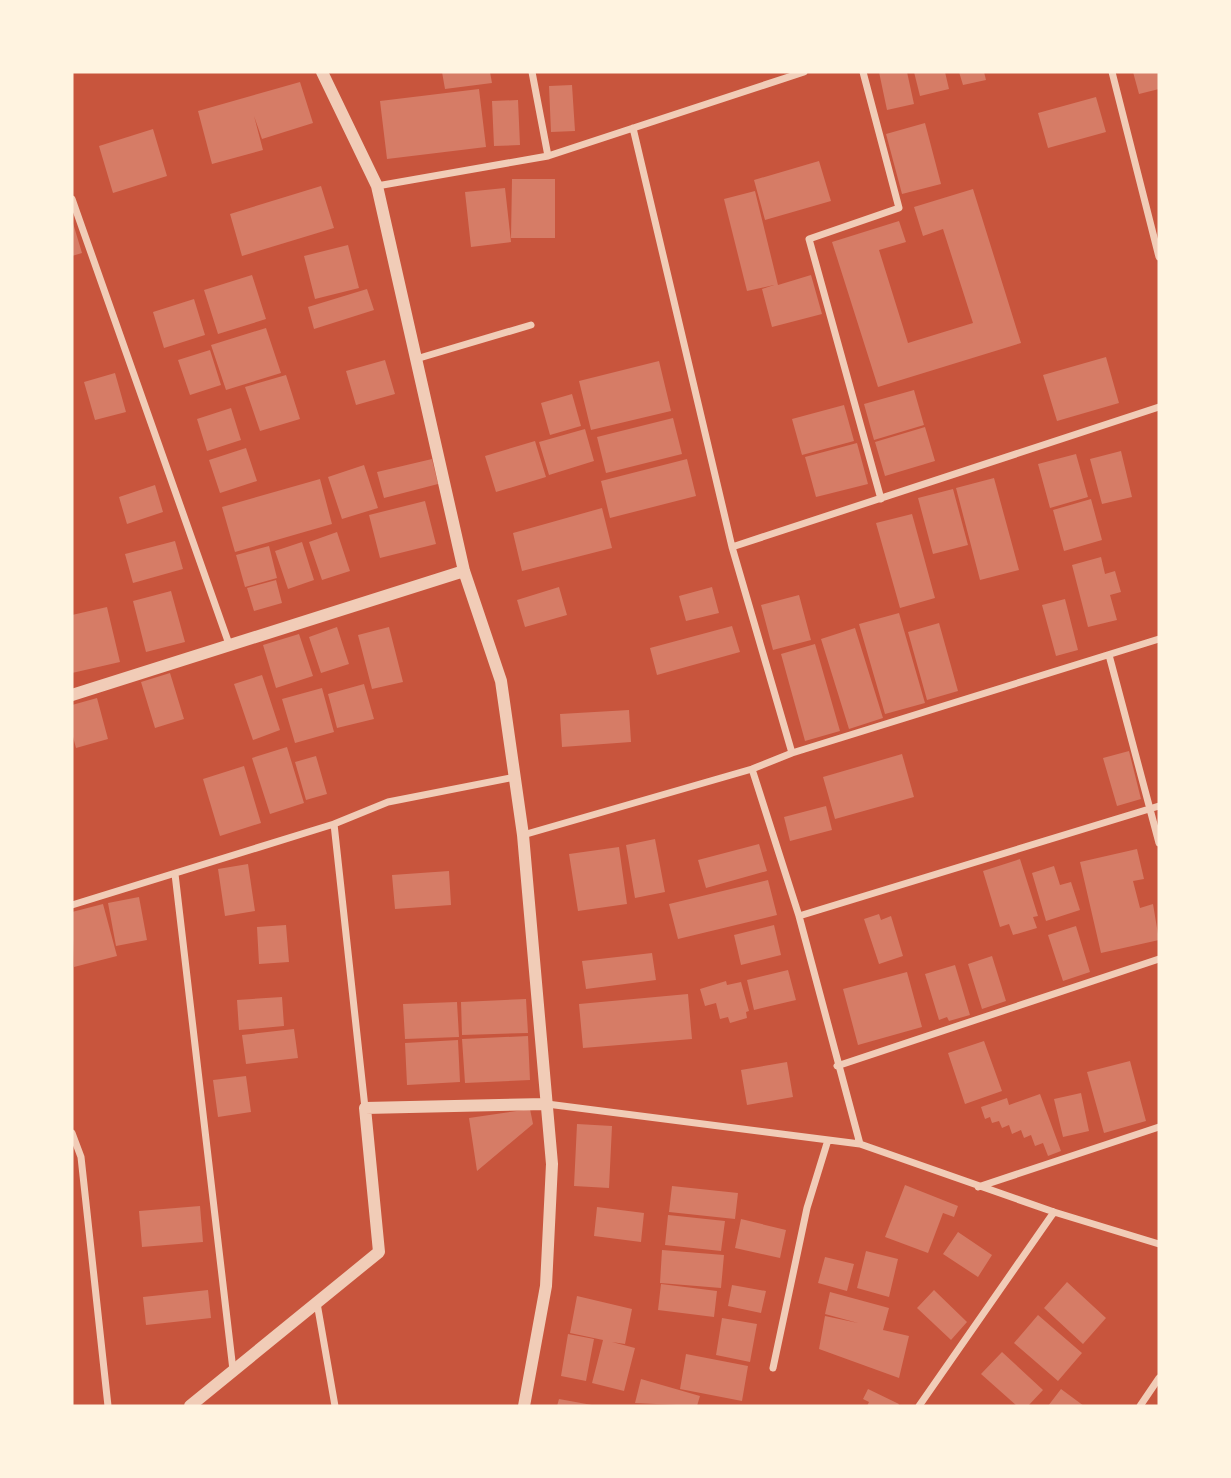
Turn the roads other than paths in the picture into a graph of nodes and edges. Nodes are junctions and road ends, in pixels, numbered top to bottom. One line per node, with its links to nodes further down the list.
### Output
1 (322, 72): 8 (street)
2 (533, 72): 7 (street)
3 (804, 72): 6 (street)
4 (863, 72): 15 (street)
5 (1112, 72): 10 (street)
6 (632, 128): 7 (street); 16 (street)
7 (548, 156): 8 (street)
8 (377, 186): 13 (street)
9 (72, 199): 19 (street)
10 (1156, 236): 11 (street)
11 (1159, 257)
12 (531, 325): 13 (street)
13 (416, 359): 17 (street)
14 (1159, 407): 15 (street)
15 (881, 499): 16 (street)
16 (732, 547): 22 (street)
17 (464, 571): 19 (street); 24 (street)
18 (1159, 639): 20 (street)
19 (229, 644): 21 (street)
20 (1109, 655): 22 (street); 25 (street)
21 (72, 695)
22 (792, 752): 23 (street)
23 (752, 769): 27 (street); 31 (street)
24 (515, 777): 26 (street); 27 (street)
25 (1156, 807): 28 (street); 31 (street)
26 (334, 824): 29 (street); 35 (street)
27 (523, 835): 34 (street)
28 (1159, 843)
29 (175, 874): 30 (street); 45 (street)
30 (72, 905)
31 (799, 916): 33 (street)
32 (1159, 959): 33 (street)
33 (837, 1066): 39 (street)
34 (546, 1104): 35 (street); 38 (street); 50 (street)
35 (365, 1108): 43 (street)
36 (1159, 1127): 40 (street)
37 (72, 1133): 47 (street)
38 (828, 1140): 39 (street); 44 (street)
39 (860, 1144): 40 (street)
40 (978, 1187): 41 (street)
41 (1054, 1212): 42 (street); 51 (street)
42 (1159, 1244)
43 (317, 1303): 45 (street); 49 (street)
44 (773, 1368)
45 (233, 1371): 48 (street)
46 (1159, 1378): 52 (street)
47 (108, 1406)
48 (190, 1406)
49 (335, 1406)
50 (524, 1406)
51 (919, 1406)
52 (1140, 1406)

